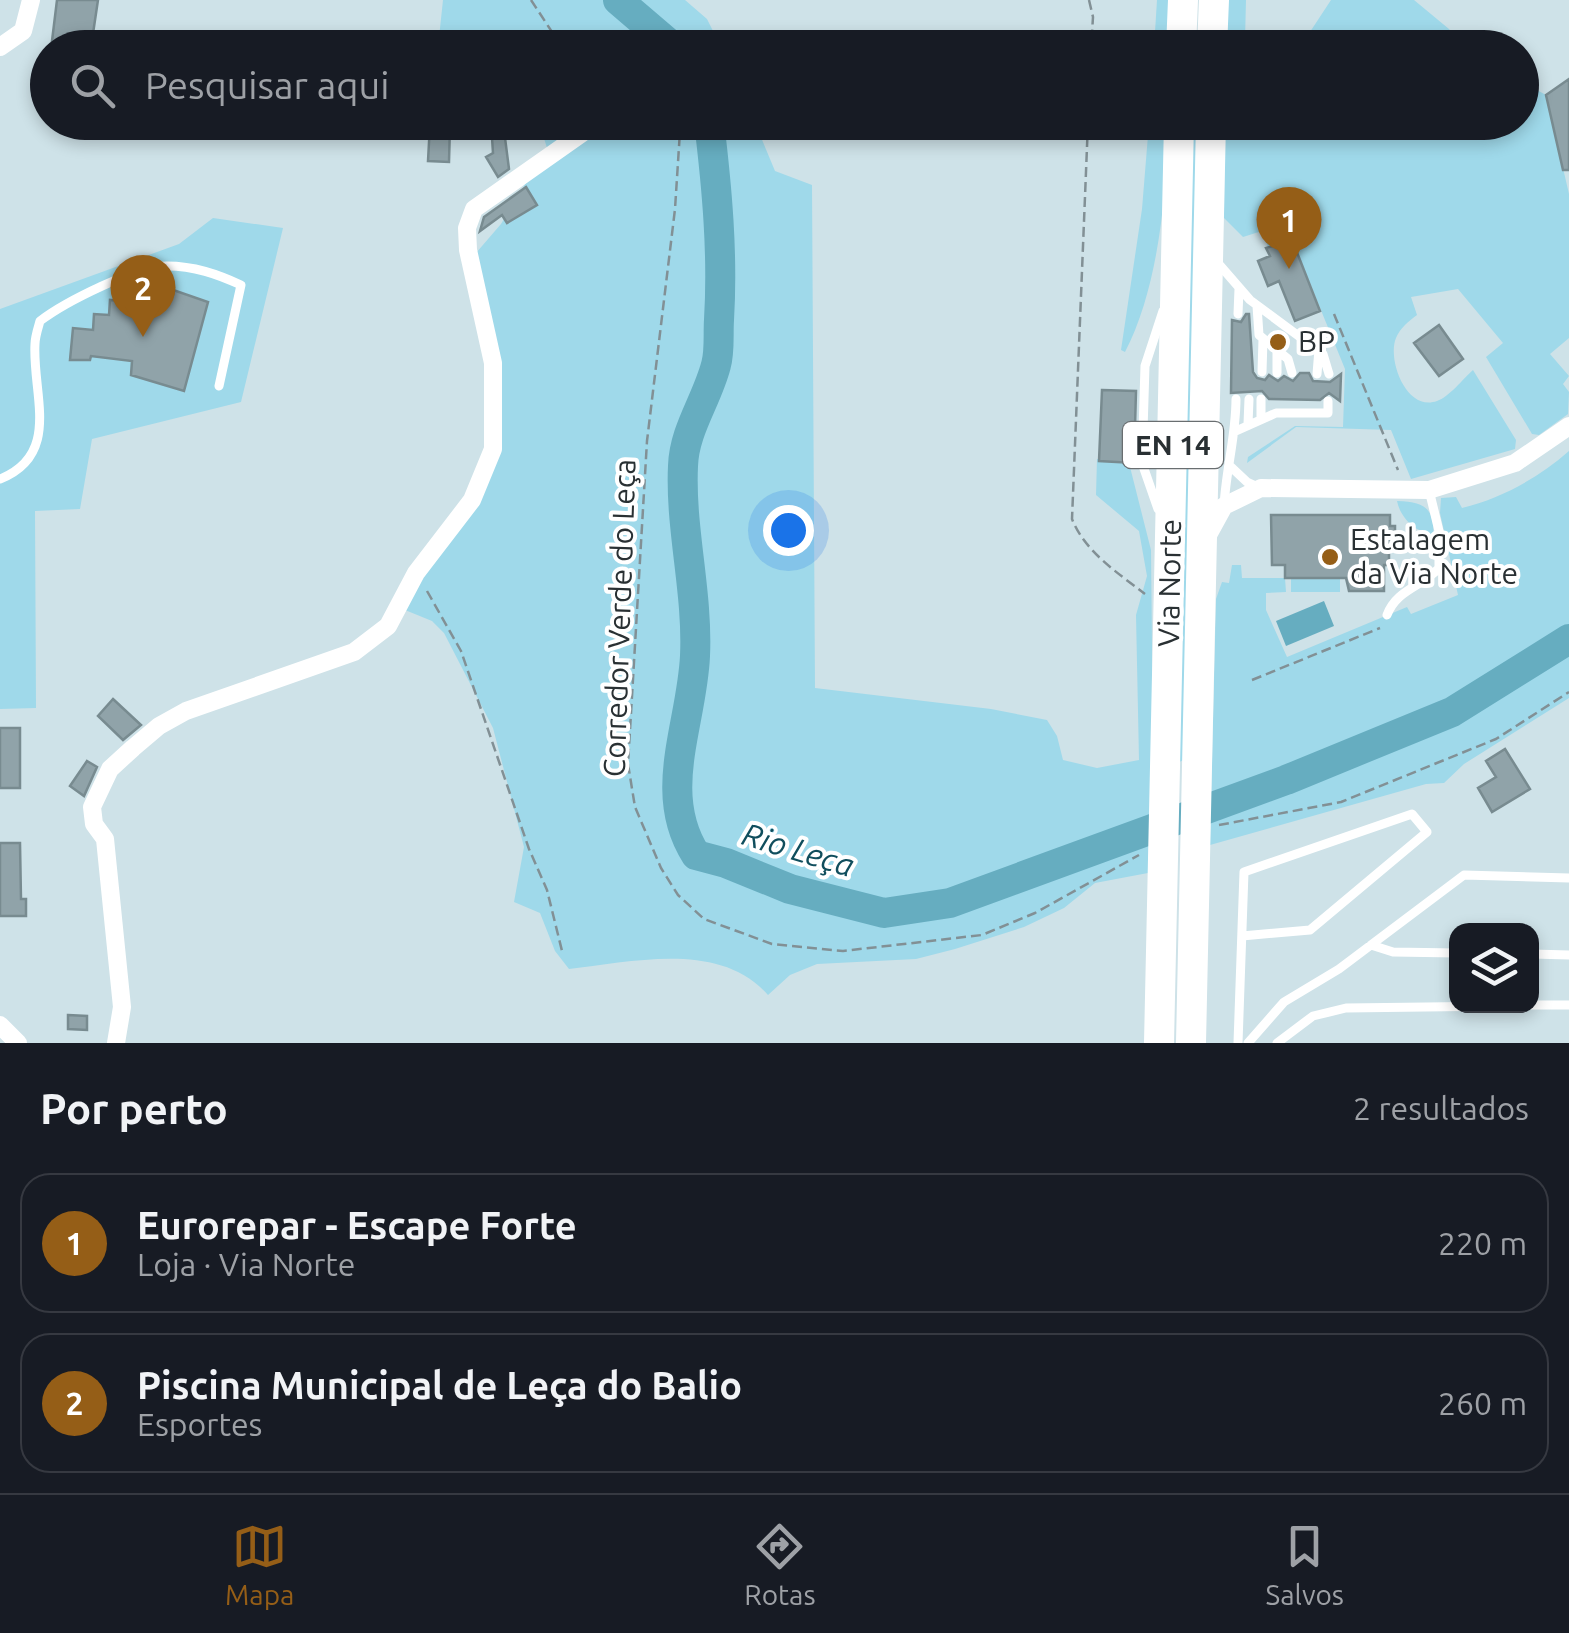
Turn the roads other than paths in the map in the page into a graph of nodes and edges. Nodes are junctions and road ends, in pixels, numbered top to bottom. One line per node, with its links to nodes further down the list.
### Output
1 (32, 0): 6 (street)
2 (1183, 0): 4 (highway)
3 (1214, 0): 5 (highway)
4 (1182, 30)
5 (1213, 30)
6 (0, 47)
7 (572, 140): 55 (street)
8 (1180, 140): 56 (highway, Via Norte / EN 14)
9 (1211, 140): 10 (highway, Via Norte / EN 14)
10 (1208, 251): 11 (lane); 42 (highway, Via Norte / EN 14)
11 (1239, 288): 12 (lane); 13 (lane)
12 (1253, 307): 14 (lane); 16 (lane)
13 (1238, 314)
14 (1263, 339): 15 (lane); 17 (lane)
15 (1277, 350): 18 (lane); 19 (lane)
16 (1318, 350): 20 (lane); 21 (lane)
17 (1262, 372)
18 (1277, 372)
19 (1292, 373)
20 (1318, 374)
21 (1329, 374)
22 (219, 386): 38 (lane)
23 (1236, 398): 36 (lane)
24 (1248, 399): 34 (lane)
25 (1261, 399): 33 (lane)
26 (1276, 400): 32 (lane)
27 (1292, 400): 30 (lane)
28 (1316, 400): 31 (lane)
29 (1328, 400): 31 (lane)
30 (1291, 412): 31 (lane); 32 (lane)
31 (1316, 412)
32 (1276, 413): 33 (lane)
33 (1260, 418): 34 (lane)
34 (1248, 424): 36 (lane)
35 (1569, 426): 40 (street)
36 (1236, 431): 37 (lane)
37 (1230, 466): 39 (lane); 41 (lane)
38 (0, 479)
39 (1261, 488): 40 (street); 41 (street)
40 (1429, 490): 43 (lane)
41 (1224, 506): 42 (street)
42 (1202, 547): 57 (highway, Via Norte / EN 14)
43 (1387, 616)
44 (1569, 878): 46 (lane)
45 (1242, 936): 45 (lane); 58 (lane)
46 (1370, 945): 47 (lane); 59 (lane)
47 (1449, 953)
48 (1539, 954): 49 (lane)
49 (1569, 955)
50 (1539, 1005): 51 (lane)
51 (1569, 1005)
52 (1449, 1007): 60 (lane)
53 (0, 1025): 54 (street)
54 (18, 1043)
55 (116, 1043)
56 (1159, 1043)
57 (1191, 1043)
58 (1238, 1043)
59 (1248, 1043)
60 (1277, 1043)

